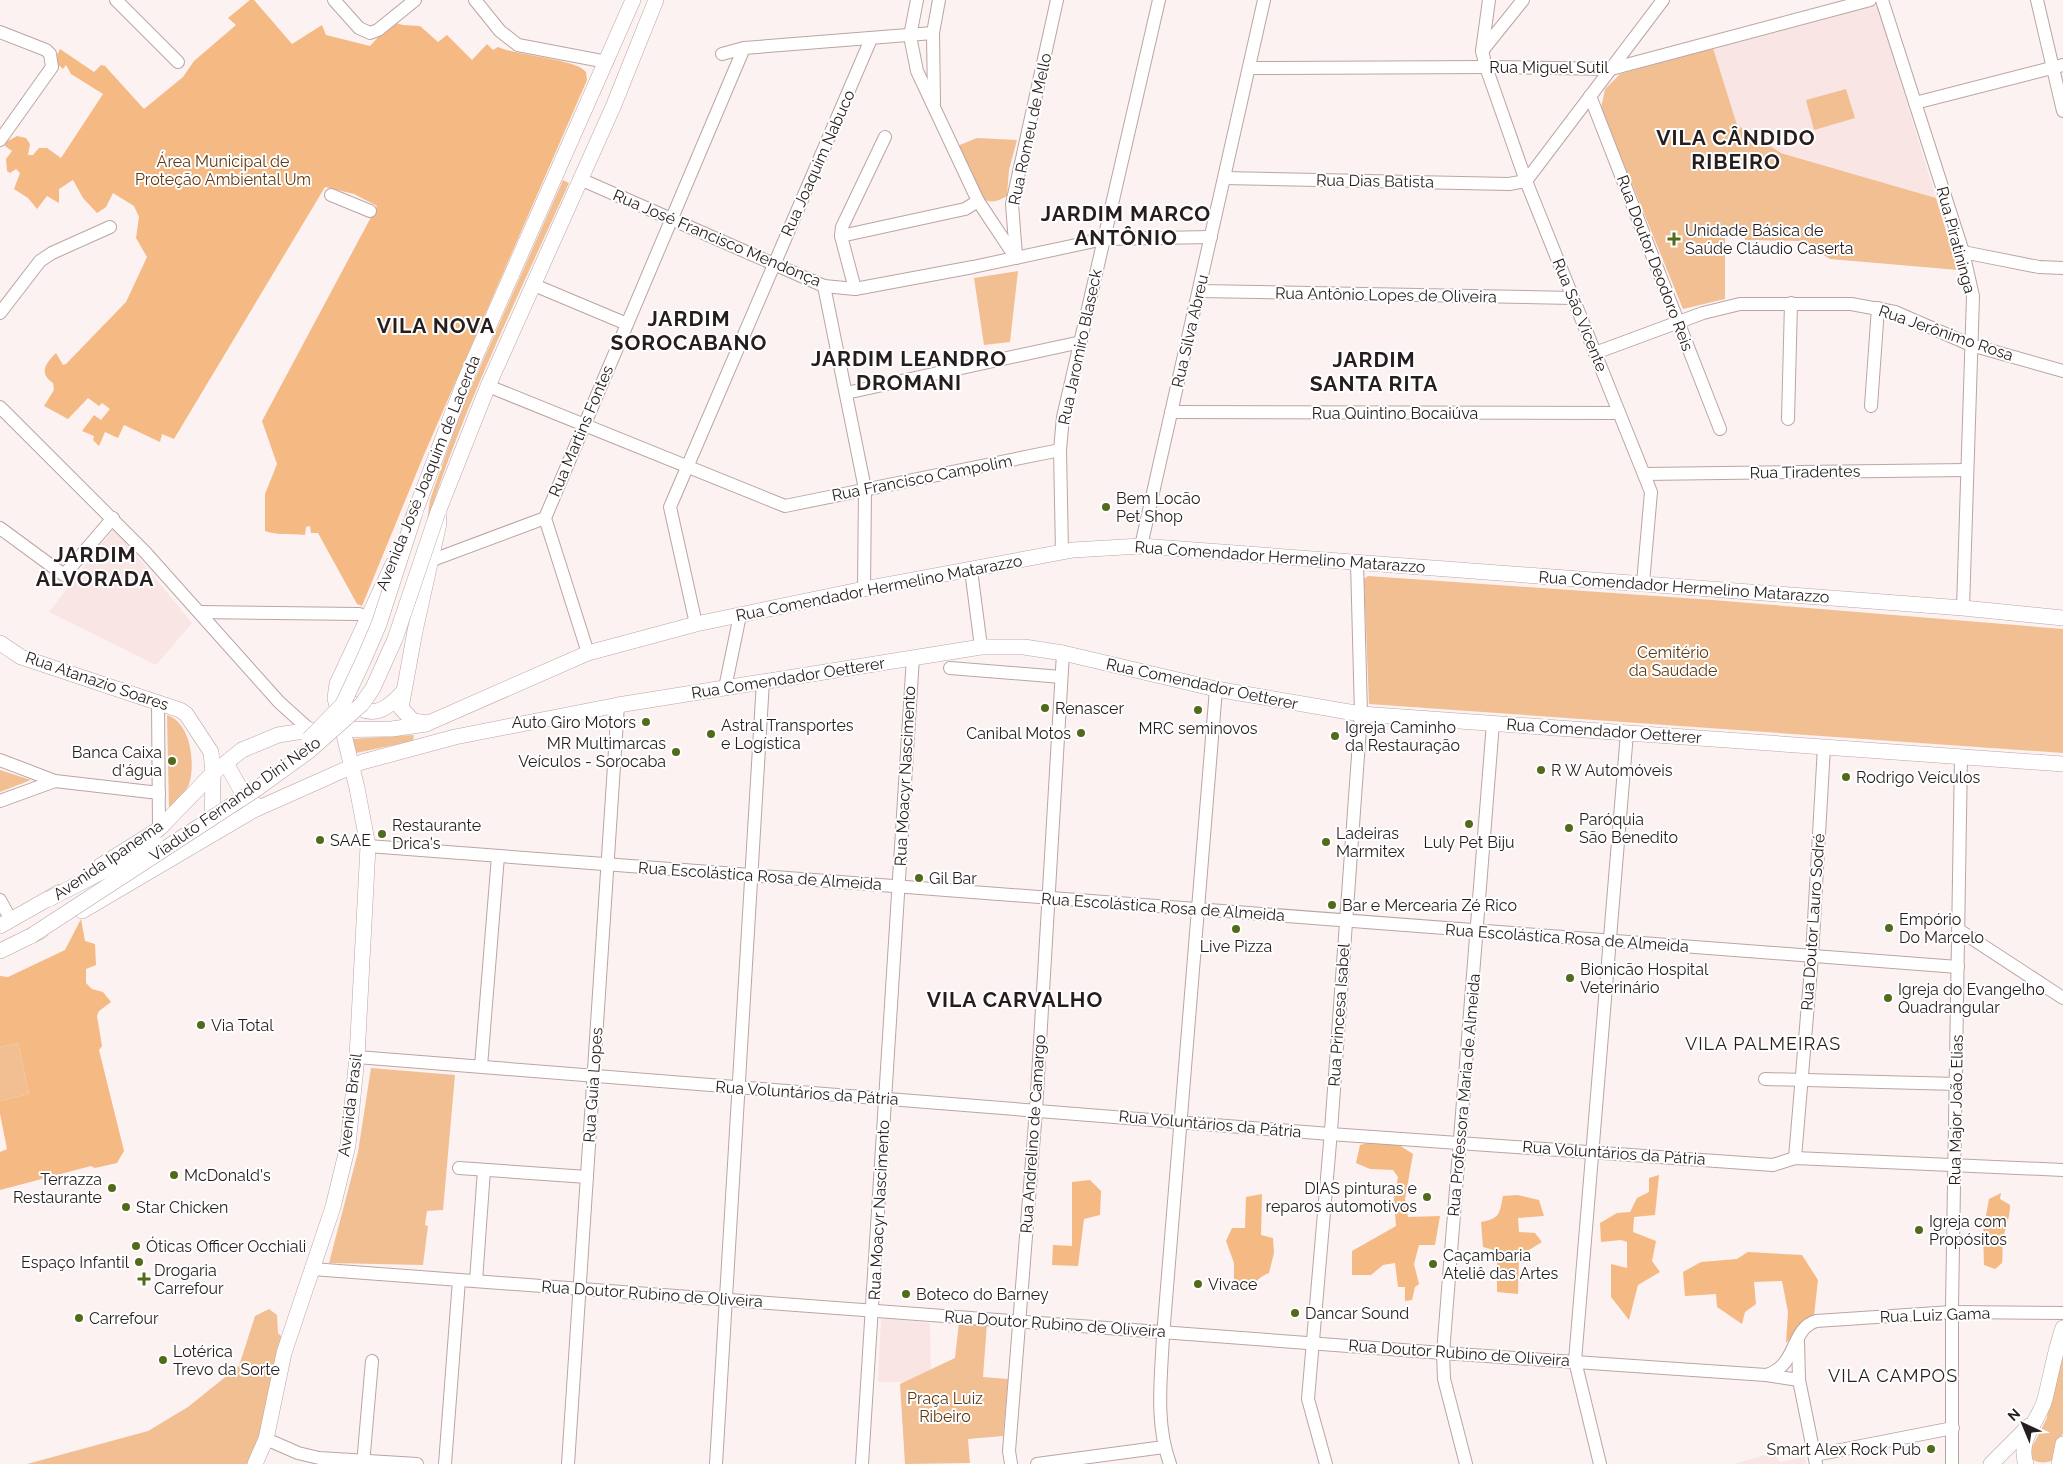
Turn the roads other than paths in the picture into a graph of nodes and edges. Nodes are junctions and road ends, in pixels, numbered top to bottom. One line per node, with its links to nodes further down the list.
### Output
1 (116, 0): 27 (street)
2 (334, 0): 3 (street)
3 (415, 0)
4 (475, 0): 28 (street)
5 (634, 0): 28 (main road, Avenida José Joaquim de Lacerda)
6 (656, 0): 40 (main road, Avenida José Joaquim de Lacerda)
7 (917, 0): 22 (street)
8 (939, 0): 21 (street)
9 (1057, 0): 51 (street, Rua Romeu de Mello)
10 (1158, 0): 49 (street, Rua Jaromiro Blaseck)
11 (1264, 0): 31 (street, Rua Silva Abreu)
12 (1489, 0): 18 (street)
13 (1523, 0): 19 (street)
14 (1663, 0): 32 (street)
15 (1870, 0): 32 (street, Rua Miguel Sutil)
16 (1882, 0): 34 (street, Rua Piratininga)
17 (2037, 0): 29 (street)
18 (1486, 20): 19 (street); 25 (street)
19 (1501, 26): 25 (street)
20 (0, 32): 38 (street)
21 (933, 32): 22 (street); 35 (street)
22 (910, 36): 23 (street); 35 (street)
23 (871, 39): 24 (street); 52 (street, Rua Joaquim Nabuco)
24 (744, 48): 26 (street); 45 (street, Rua Martins Fontes)
25 (1482, 51): 30 (street, Rua São Vicente)
26 (722, 54)
27 (178, 62)
28 (607, 62): 83 (main road, Avenida José Joaquim de Lacerda)
29 (2058, 66): 34 (street); 36 (street)
30 (1486, 67): 31 (street, Rua Miguel Sutil); 32 (street, Rua Miguel Sutil); 41 (street, Rua São Vicente)
31 (1249, 68): 39 (street, Rua Silva Abreu)
32 (1611, 69): 33 (street)
33 (1590, 96): 41 (street); 62 (street, Rua Doutor Deodoro Reis)
34 (1915, 103): 50 (street, Rua Piratininga)
35 (934, 110): 43 (street)
36 (2063, 111)
37 (885, 137): 47 (street)
38 (0, 140)
39 (1224, 178): 41 (street, Rua Dias Batista); 48 (street, Rua Silva Abreu)
40 (580, 179): 45 (street, Rua José Francisco Mendonça); 54 (main road, Avenida José Joaquim de Lacerda)
41 (1526, 181): 58 (street, Rua São Vicente)
42 (331, 195): 44 (street)
43 (978, 201): 47 (street); 51 (street)
44 (370, 211)
45 (672, 219): 52 (street, Rua José Francisco Mendonça); 63 (street, Rua Martins Fontes)
46 (110, 227): 61 (street)
47 (841, 236): 56 (street)
48 (1211, 237): 49 (street, Rua José Francisco Mendonça); 57 (street, Rua Silva Abreu)
49 (1104, 239): 51 (street, Rua José Francisco Mendonça); 64 (street, Rua Jaromiro Blaseck)
50 (1963, 252): 53 (street); 65 (street, Rua Piratininga)
51 (1016, 258): 56 (street, Rua José Francisco Mendonça)
52 (774, 263): 55 (street, Rua José Francisco Mendonça); 78 (street, Rua Joaquim Nabuco)
53 (2063, 268)
54 (534, 284): 63 (street); 68 (main road, Avenida José Joaquim de Lacerda)
55 (824, 286): 56 (street, Rua José Francisco Mendonça); 69 (street)
56 (854, 289)
57 (1199, 291): 58 (street, Rua Antônio Lopes de Oliveira); 72 (street, Rua Silva Abreu)
58 (1573, 298): 66 (street, Rua São Vicente)
59 (1791, 303): 60 (street, Rua Jerônimo Rosa); 62 (street, Rua Jerônimo Rosa); 74 (street)
60 (1878, 308): 65 (street, Rua Jerônimo Rosa); 71 (street)
61 (0, 313)
62 (1679, 322): 66 (street, Rua Jerônimo Rosa); 76 (street, Rua Doutor Deodoro Reis)
63 (627, 324): 75 (street, Rua Martins Fontes)
64 (1081, 342): 69 (street); 77 (street, Rua Jaromiro Blaseck)
65 (1971, 344): 67 (street, Rua Jerônimo Rosa); 79 (street, Rua Piratininga)
66 (1595, 353): 73 (street, Rua São Vicente)
67 (2063, 371)
68 (488, 386): 75 (street); 82 (main road, Avenida José Joaquim de Lacerda)
69 (846, 393): 81 (street)
70 (0, 406): 84 (street)
71 (1871, 406)
72 (1171, 412): 73 (street, Rua Quintino Bocaiúva); 87 (street, Rua Silva Abreu)
73 (1619, 413): 80 (street, Rua São Vicente)
74 (1788, 419)
75 (584, 424): 78 (street); 85 (street, Rua Martins Fontes)
76 (1720, 429)
77 (1060, 450): 81 (street, Rua Francisco Campolim); 88 (street, Rua Jaromiro Blaseck)
78 (686, 466): 81 (street, Rua Francisco Campolim); 99 (street, Rua Joaquim Nabuco)
79 (1967, 470): 80 (street, Rua Tiradentes); 94 (street, Rua Piratininga)
80 (1644, 474): 92 (street, Rua São Vicente)
81 (865, 489): 93 (street)
82 (438, 512): 89 (main road, Avenida José Joaquim de Lacerda); 148 (main road, Viaduto Fernando Dini Neto, bridge)
83 (416, 513): 97 (main road, Avenida José Joaquim de Lacerda); 141 (main road, Viaduto Fernando Dini Neto, bridge)
84 (113, 518): 86 (street); 95 (street)
85 (544, 518): 89 (street); 102 (street, Rua Martins Fontes)
86 (0, 528)
87 (1142, 546): 88 (main road, Rua Comendador Hermelino Matarazzo); 90 (main road, Rua Comendador Hermelino Matarazzo)
88 (1062, 552): 91 (main road, Rua Comendador Hermelino Matarazzo)
89 (430, 561): 111 (main road, Avenida José Joaquim de Lacerda)
90 (1357, 562): 92 (main road, Rua Comendador Hermelino Matarazzo); 114 (street, Rua Princesa Isabel)
91 (971, 570): 93 (main road, Rua Comendador Hermelino Matarazzo); 101 (street)
92 (1643, 584): 94 (main road, Rua Comendador Hermelino Matarazzo)
93 (864, 589): 96 (main road, Rua Comendador Hermelino Matarazzo)
94 (1963, 608): 98 (main road, Rua Comendador Hermelino Matarazzo)
95 (198, 612): 97 (street); 118 (street)
96 (740, 615): 99 (main road, Rua Comendador Hermelino Matarazzo); 109 (street)
97 (369, 617): 105 (main road, Avenida José Joaquim de Lacerda)
98 (2063, 618)
99 (696, 624): 102 (main road, Rua Comendador Hermelino Matarazzo)
100 (1, 646): 112 (main road, Rua Atanazio Soares)
101 (981, 647): 103 (main road, Rua Comendador Oetterer); 104 (main road, Rua Comendador Oetterer)
102 (588, 653): 115 (main road, Rua Comendador Hermelino Matarazzo)
103 (1063, 653): 107 (street, Rua Andrelino de Camargo); 110 (main road, Rua Comendador Oetterer)
104 (913, 657): 108 (main road, Rua Comendador Oetterer); 139 (street, Rua Moacyr Nascimento)
105 (349, 661): 111 (main road); 117 (main road, Avenida José Joaquim de Lacerda)
106 (950, 668): 107 (street)
107 (1061, 677): 140 (street, Rua Andrelino de Camargo)
108 (762, 681): 109 (main road, Rua Comendador Oetterer); 138 (street)
109 (725, 688): 113 (main road, Rua Comendador Oetterer)
110 (1216, 689): 114 (main road, Rua Comendador Oetterer); 143 (street)
111 (403, 692): 115 (main road, Avenida José Joaquim de Lacerda)
112 (158, 702): 126 (main road, Rua Atanazio Soares); 130 (street)
113 (618, 706): 125 (main road, Rua Comendador Oetterer); 137 (street, Rua Guia Lopes)
114 (1361, 714): 116 (main road, Rua Comendador Oetterer); 144 (street, Rua Princesa Isabel)
115 (430, 723): 117 (main road, Avenida Ipanema)
116 (1493, 723): 119 (main road, Rua Comendador Oetterer); 147 (street, Rua Professora Maria de Almeida)
117 (342, 729): 118 (main road, Avenida Ipanema); 125 (main road, Avenida José Joaquim de Lacerda)
118 (310, 730): 123 (main road, Avenida Ipanema)
119 (1627, 733): 120 (main road, Rua Comendador Oetterer); 149 (street)
120 (1824, 747): 121 (main road, Rua Comendador Oetterer); 151 (street, Rua Doutor Lauro Sodré)
121 (1961, 756): 124 (main road, Rua Comendador Oetterer); 146 (street, Rua Major João Elias)
122 (0, 760): 128 (street)
123 (226, 763): 126 (main road, Avenida Ipanema); 132 (main road)
124 (2063, 764)
125 (352, 765): 127 (main road, Avenida Ipanema); 129 (main road, Avenida Brasil)
126 (214, 773): 133 (main road, Avenida Ipanema); 134 (main road, Rua Atanazio Soares)
127 (329, 774): 129 (main road); 132 (main road, Avenida Ipanema)
128 (55, 780): 130 (street); 131 (street)
129 (358, 788): 135 (main road, Avenida Brasil)
130 (159, 793): 133 (street)
131 (0, 801)
132 (262, 806): 134 (main road, Avenida Ipanema)
133 (159, 828): 141 (main road, Avenida Ipanema)
134 (212, 836): 148 (main road, Avenida Ipanema)
135 (368, 846): 136 (street, Rua Escolástica Rosa de Almeida); 154 (main road, Avenida Brasil)
136 (498, 856): 137 (street, Rua Escolástica Rosa de Almeida); 155 (street)
137 (608, 864): 138 (street, Rua Escolástica Rosa de Almeida); 156 (street, Rua Guia Lopes)
138 (751, 875): 139 (street, Rua Escolástica Rosa de Almeida); 160 (street)
139 (899, 886): 140 (street, Rua Escolástica Rosa de Almeida); 161 (street, Rua Moacyr Nascimento)
140 (1048, 898): 143 (street, Rua Escolástica Rosa de Almeida); 162 (street, Rua Andrelino de Camargo)
141 (49, 899): 145 (main road, Avenida Ipanema)
142 (0, 900): 145 (street)
143 (1199, 910): 144 (street, Rua Escolástica Rosa de Almeida); 163 (street)
144 (1346, 921): 147 (street, Rua Escolástica Rosa de Almeida); 164 (street, Rua Princesa Isabel)
145 (5, 923)
146 (1959, 930): 152 (street, Rua Major João Elias); 153 (street)
147 (1476, 931): 149 (street, Rua Escolástica Rosa de Almeida); 165 (street, Rua Professora Maria de Almeida)
148 (31, 936): 150 (main road, Avenida Ipanema)
149 (1610, 941): 151 (street, Rua Escolástica Rosa de Almeida); 166 (street)
150 (0, 951)
151 (1812, 956): 152 (street, Rua Escolástica Rosa de Almeida); 158 (street, Rua Doutor Lauro Sodré)
152 (1958, 967): 159 (street, Rua Major João Elias)
153 (2063, 998)
154 (357, 1057): 155 (street, Rua Voluntários da Pátria); 173 (main road, Avenida Brasil)
155 (481, 1066): 156 (street, Rua Voluntários da Pátria)
156 (594, 1076): 160 (street, Rua Voluntários da Pátria); 172 (street, Rua Guia Lopes)
157 (1766, 1079): 158 (street)
158 (1801, 1080): 159 (street); 167 (street, Rua Doutor Lauro Sodré)
159 (1957, 1084): 168 (street, Rua Major João Elias)
160 (738, 1088): 161 (street, Rua Voluntários da Pátria); 177 (street)
161 (886, 1098): 162 (street, Rua Voluntários da Pátria); 178 (street, Rua Moacyr Nascimento)
162 (1036, 1110): 163 (street, Rua Voluntários da Pátria); 181 (street, Rua Andrelino de Camargo)
163 (1181, 1122): 164 (street, Rua Voluntários da Pátria); 183 (street)
164 (1330, 1134): 165 (street, Rua Voluntários da Pátria); 186 (street, Rua Princesa Isabel)
165 (1460, 1142): 166 (street, Rua Voluntários da Pátria); 187 (street, Rua Professora Maria de Almeida)
166 (1592, 1151): 167 (street, Rua Voluntários da Pátria); 188 (street)
167 (1795, 1158): 168 (street, Rua Voluntários da Pátria)
168 (1956, 1164): 171 (street, Rua Voluntários da Pátria); 179 (street, Rua Major João Elias)
169 (458, 1168): 170 (street)
170 (484, 1170): 172 (street); 175 (street)
171 (2063, 1170)
172 (587, 1177): 176 (street, Rua Guia Lopes)
173 (312, 1269): 174 (street, Rua Doutor Rubino de Oliveira); 194 (main road, Avenida Brasil)
174 (459, 1280): 175 (street, Rua Doutor Rubino de Oliveira); 201 (street)
175 (476, 1281): 176 (street, Rua Doutor Rubino de Oliveira)
176 (580, 1289): 177 (street, Rua Doutor Rubino de Oliveira); 202 (street, Rua Guia Lopes)
177 (726, 1300): 178 (street, Rua Doutor Rubino de Oliveira); 203 (street)
178 (873, 1311): 181 (street, Rua Doutor Rubino de Oliveira); 204 (street, Rua Moacyr Nascimento)
179 (1952, 1312): 180 (street, Rua Luiz Gama); 184 (street, Rua Luiz Gama); 193 (street, Rua Major João Elias)
180 (2063, 1313)
181 (1020, 1322): 183 (street, Rua Doutor Rubino de Oliveira); 205 (street, Rua Andrelino de Camargo)
182 (2063, 1328): 185 (main road)
183 (1163, 1332): 186 (street, Rua Doutor Rubino de Oliveira); 196 (street)
184 (1798, 1338): 190 (street); 191 (street)
185 (2060, 1342): 192 (main road)
186 (1312, 1343): 187 (street, Rua Doutor Rubino de Oliveira); 208 (street, Rua Princesa Isabel)
187 (1443, 1353): 188 (street, Rua Doutor Rubino de Oliveira); 209 (street, Rua Professora Maria de Almeida)
188 (1575, 1361): 190 (street, Rua Doutor Rubino de Oliveira); 210 (street)
189 (372, 1362): 198 (street)
190 (1766, 1375): 191 (street, Rua Doutor Rubino de Oliveira)
191 (1799, 1380): 197 (street)
192 (2032, 1423): 212 (main road); 213 (main road)
193 (1953, 1428): 197 (street); 211 (street, Rua Major João Elias)
194 (266, 1438): 198 (street); 199 (main road, Avenida Brasil)
195 (2063, 1444): 214 (main road)
196 (1164, 1447): 206 (street); 207 (street)
197 (1815, 1459)
198 (364, 1463): 200 (street)
199 (255, 1464)
200 (417, 1464)
201 (445, 1464)
202 (568, 1464)
203 (716, 1464)
204 (862, 1464)
205 (1011, 1464)
206 (1037, 1464)
207 (1170, 1464)
208 (1326, 1464)
209 (1466, 1464)
210 (1600, 1464)
211 (1952, 1464)
212 (1991, 1464)
213 (2026, 1464)
214 (2059, 1464)

